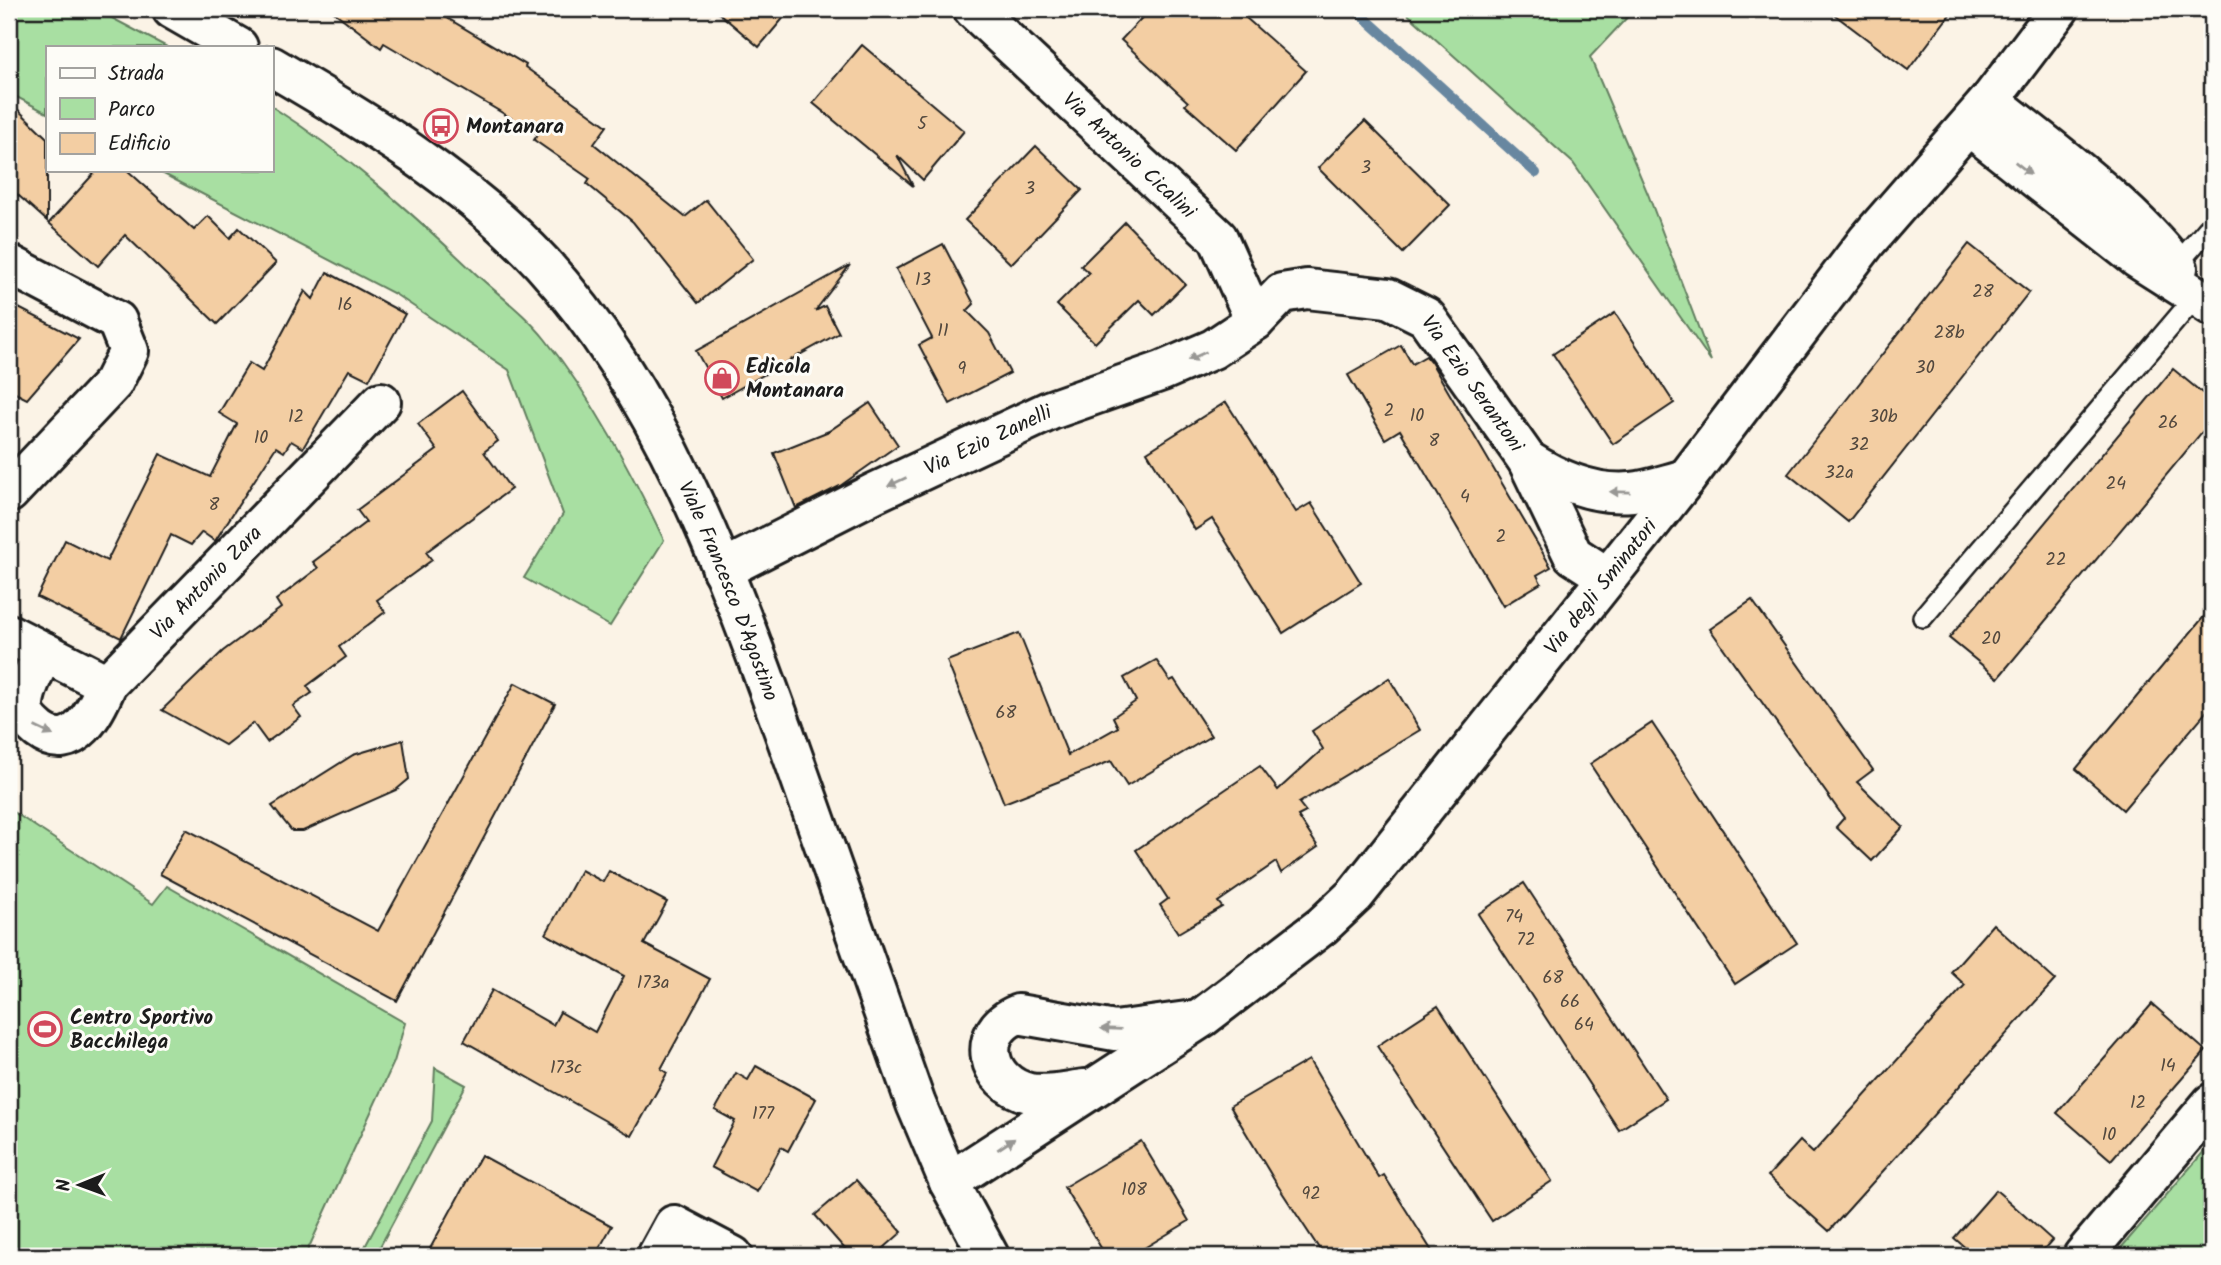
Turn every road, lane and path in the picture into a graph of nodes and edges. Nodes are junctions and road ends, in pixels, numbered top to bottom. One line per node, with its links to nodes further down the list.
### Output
1 (172, 9): 4 (street)
2 (973, 9): 10 (street, Via Antonio Cicalini)
3 (2059, 9): 6 (street, Via degli Sminatori)
4 (236, 46)
5 (273, 67): 15 (street, Viale Francesco D'Agostino)
6 (1980, 113): 9 (street); 13 (street, Via degli Sminatori)
7 (2212, 224): 9 (lane)
8 (9, 264): 14 (street)
9 (2188, 286): 17 (lane)
10 (1255, 321): 12 (street, Via Ezio Serantoni); 15 (street, Via Ezio Zanelli, one-way to 15)
11 (381, 402): 20 (street, Via Antonio Zara)
12 (1527, 460): 13 (street, Via Ezio Serantoni, one-way to 12); 16 (street, Via Ezio Serantoni)
13 (1686, 479): 16 (street, Via degli Sminatori)
14 (9, 494)
15 (722, 570): 24 (street, Viale Francesco D'Agostino)
16 (1607, 578): 21 (street, Via degli Sminatori)
17 (1923, 617)
18 (9, 634): 19 (street)
19 (44, 652): 20 (street); 20 (street, one-way to 20)
20 (107, 684)
21 (1203, 1017): 22 (street, Via degli Sminatori); 22 (street, Via degli Sminatori, one-way to 22)
22 (1090, 1088): 24 (street, Via degli Sminatori, one-way to 22)
23 (2212, 1103): 28 (street)
24 (949, 1182): 27 (street, Viale Francesco D'Agostino)
25 (657, 1256): 26 (street)
26 (733, 1256)
27 (989, 1256)
28 (2082, 1256)

